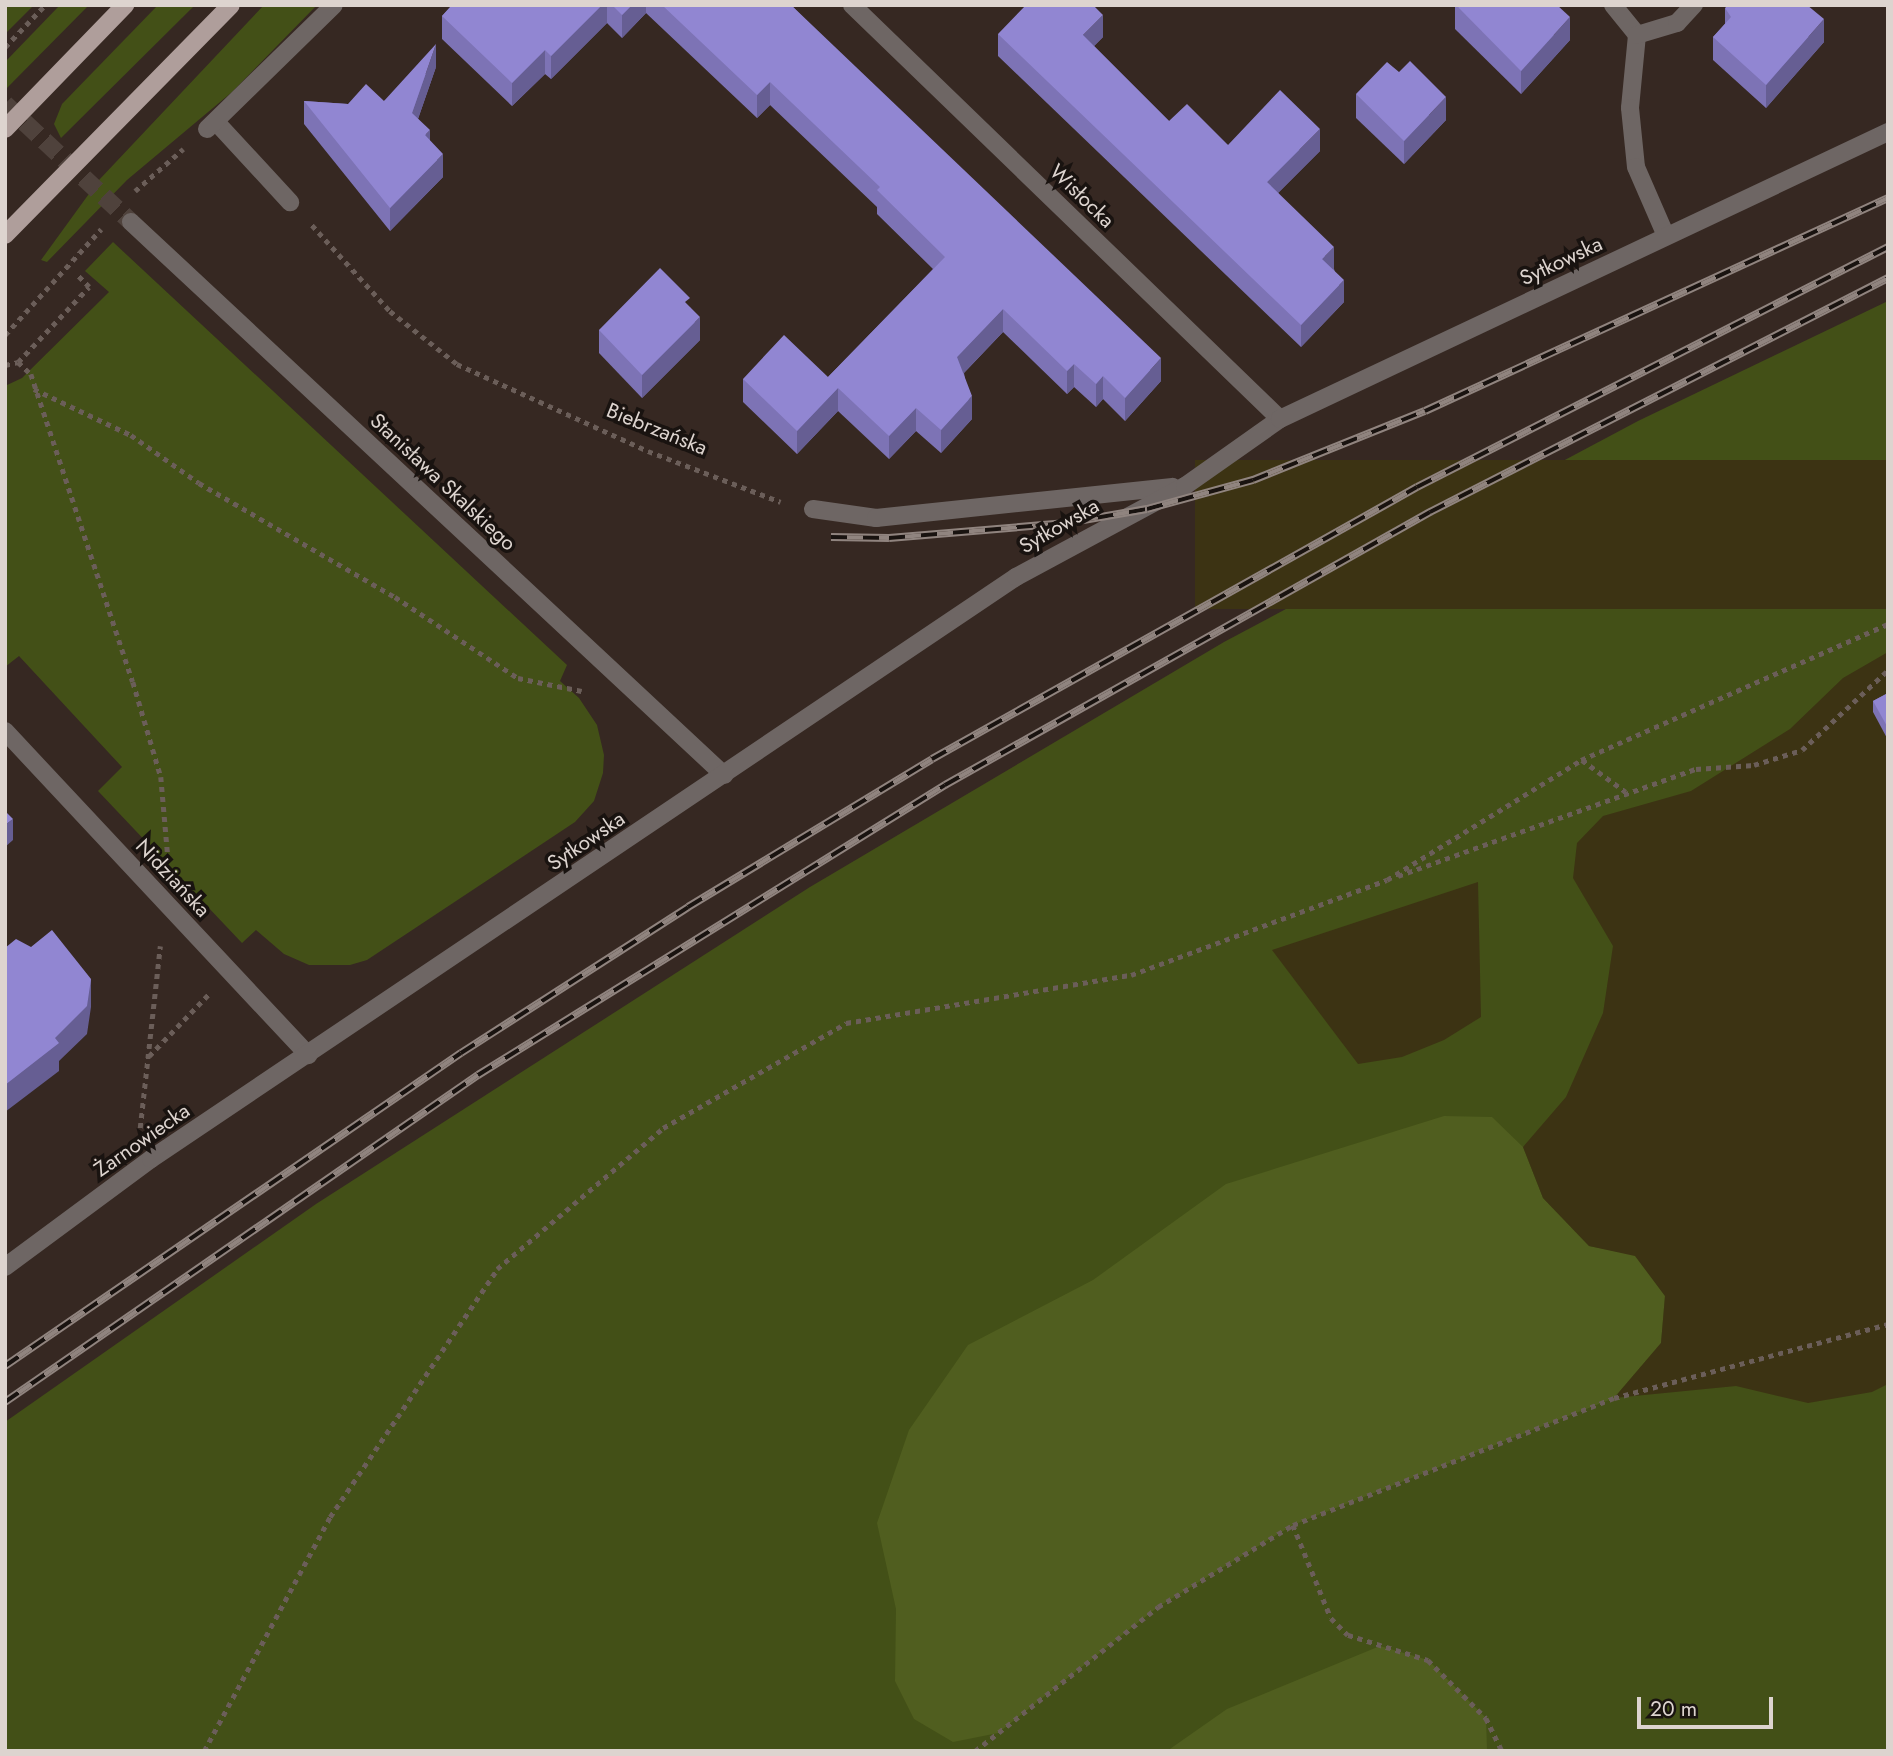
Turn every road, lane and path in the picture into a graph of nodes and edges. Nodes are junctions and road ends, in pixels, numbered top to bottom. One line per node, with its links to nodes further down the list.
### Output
1 (45, 5): 9 (path)
2 (125, 5): 10 (main road)
3 (231, 5): 14 (main road)
4 (334, 5): 12 (street)
5 (852, 5): 20 (street, Wisłocka)
6 (1613, 5): 8 (street)
7 (1694, 5): 8 (street)
8 (1637, 35): 15 (street)
9 (5, 47)
10 (5, 129)
11 (1888, 132): 15 (street, Sytkowska)
12 (290, 202): 22 (path, Biebrzańska)
13 (131, 222): 28 (street, Stanisława Skalskiego)
14 (5, 235)
15 (1666, 236): 20 (street, Sytkowska)
16 (78, 276): 17 (path)
17 (18, 362): 18 (path); 19 (path)
18 (5, 365)
19 (34, 389): 25 (path); 31 (path)
20 (1280, 419): 21 (street, Sytkowska)
21 (1185, 486): 22 (street); 28 (street, Sytkowska)
22 (813, 509)
23 (1888, 624): 27 (path)
24 (1888, 670): 29 (path)
25 (582, 691)
26 (5, 731): 31 (street, Nidziańska)
27 (1581, 760): 29 (path); 30 (path)
28 (724, 775): 33 (street, Sytkowska)
29 (1627, 793): 30 (path)
30 (1387, 880): 39 (path)
31 (163, 900): 33 (street, Nidziańska); 34 (path)
32 (210, 985): 34 (path)
33 (308, 1055): 36 (street, Żarnowiecka)
34 (148, 1056): 35 (path)
35 (140, 1129)
36 (5, 1267)
37 (1888, 1324): 38 (path)
38 (1293, 1525): 40 (path); 41 (path)
39 (204, 1751)
40 (975, 1751)
41 (1502, 1751)

